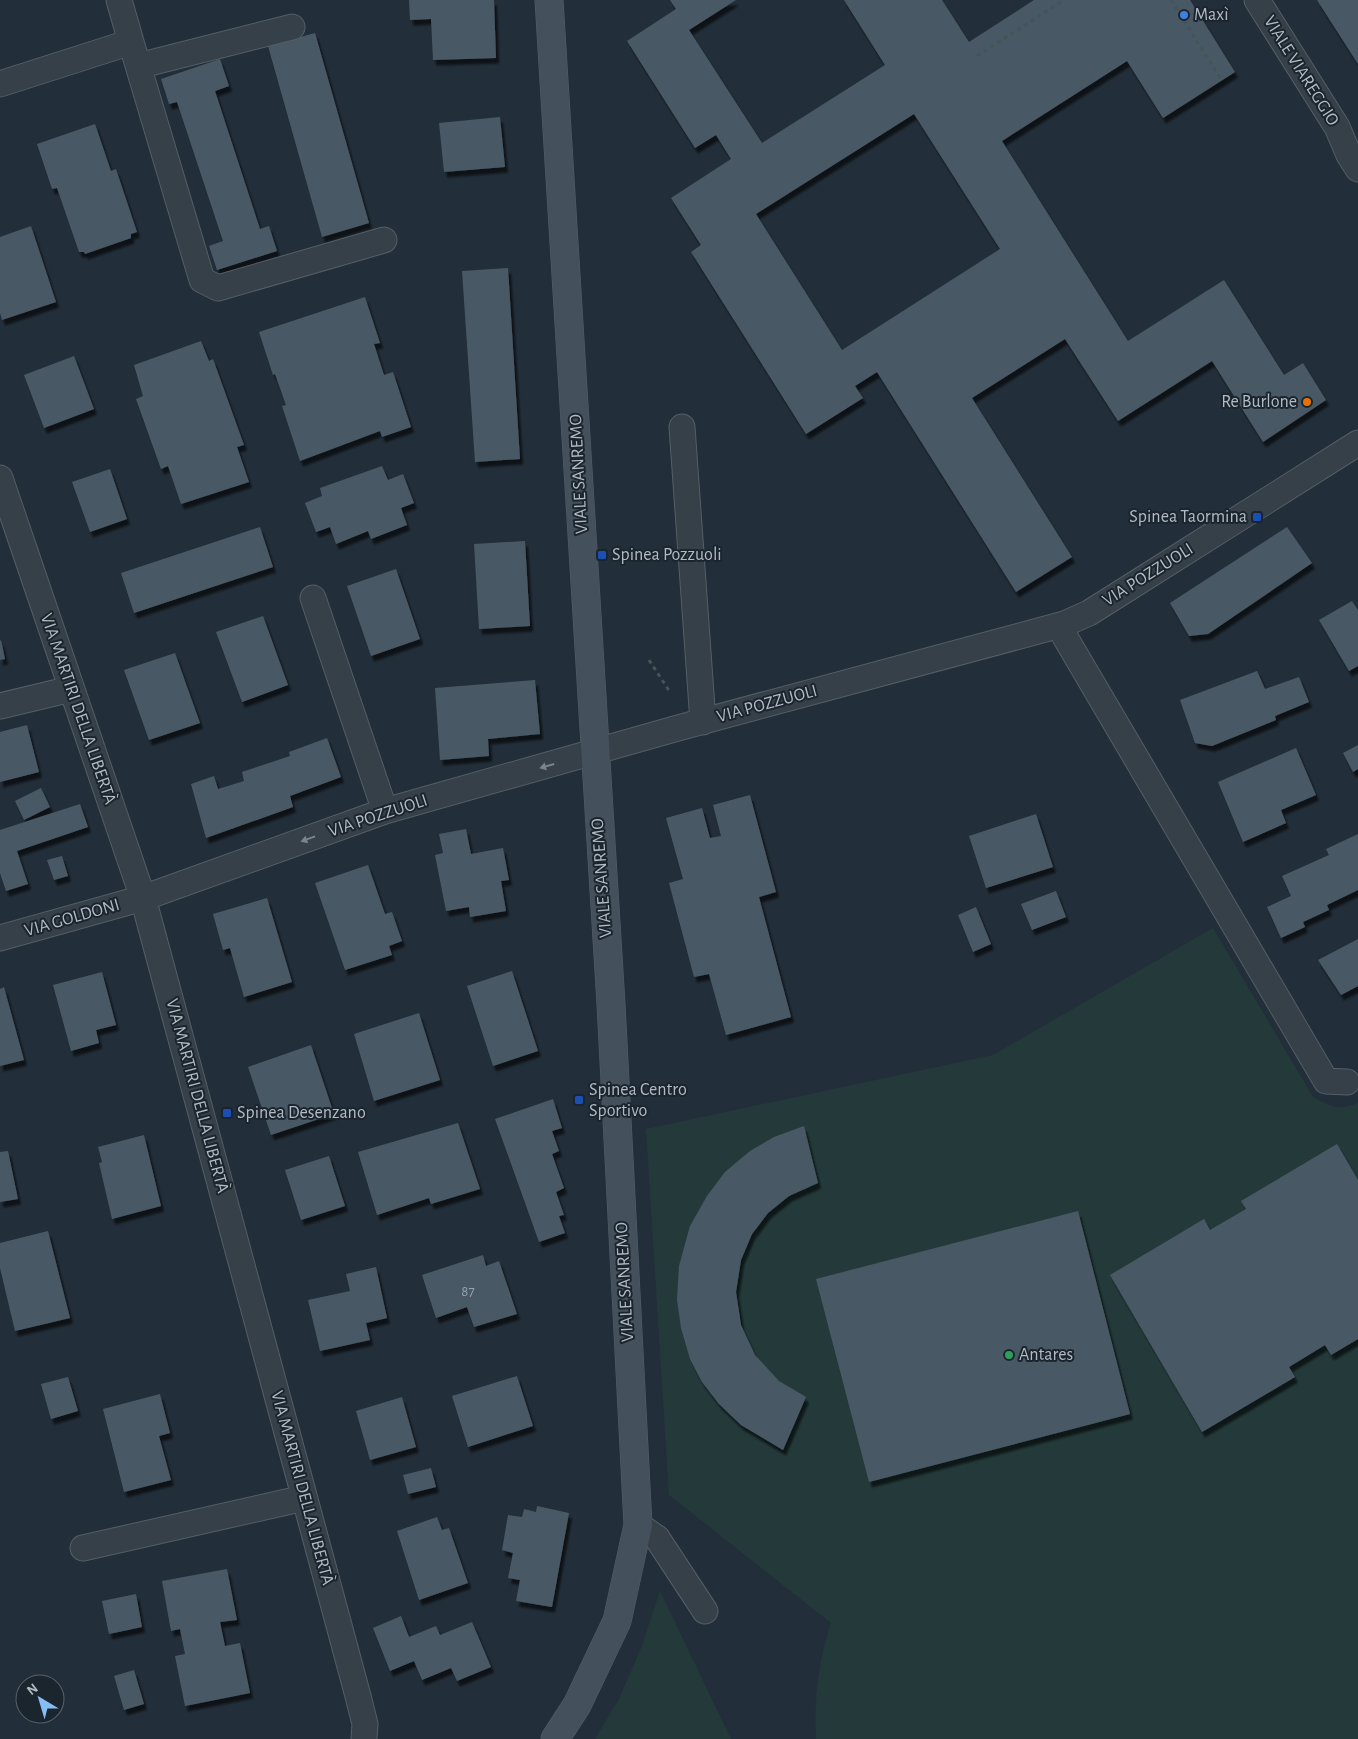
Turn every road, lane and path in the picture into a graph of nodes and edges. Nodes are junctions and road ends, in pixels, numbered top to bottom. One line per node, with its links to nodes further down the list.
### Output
1 (119, 0): 7 (street)
2 (549, 0): 26 (street, VIALE SANREMO)
3 (1064, 0): 8 (path)
4 (1171, 0): 10 (path)
5 (1257, 0): 12 (street, VIALE VIAREGGIO)
6 (292, 27): 9 (street)
7 (131, 42): 9 (street); 11 (street)
8 (977, 56)
9 (138, 66): 15 (street)
10 (1222, 80)
11 (0, 84)
12 (1337, 127): 13 (street); 14 (street, VIALE VIAREGGIO)
13 (1358, 145)
14 (1358, 169)
15 (384, 240)
16 (682, 427): 25 (street)
17 (1358, 443): 20 (street, VIA POZZUOLI)
18 (1, 482): 22 (street, VIA MARTIRI DELLA LIBERTÀ)
19 (313, 598): 27 (street)
20 (1064, 624): 25 (street, VIA POZZUOLI); 30 (street)
21 (649, 660): 23 (path)
22 (71, 689): 24 (street); 28 (street, VIA MARTIRI DELLA LIBERTÀ)
23 (670, 692)
24 (0, 706)
25 (703, 722): 26 (street, VIA POZZUOLI)
26 (594, 752): 27 (street, VIA POZZUOLI, one-way to 27); 32 (street, VIALE SANREMO)
27 (385, 811): 28 (street, VIA POZZUOLI, one-way to 28)
28 (143, 898): 29 (street, VIA GOLDONI); 31 (street, VIA MARTIRI DELLA LIBERTÀ)
29 (0, 938)
30 (1347, 1082)
31 (304, 1498): 33 (street); 35 (street, VIA MARTIRI DELLA LIBERTÀ)
32 (638, 1525): 34 (street); 36 (street, VIALE SANREMO)
33 (83, 1548)
34 (705, 1611)
35 (368, 1734)
36 (555, 1739)

